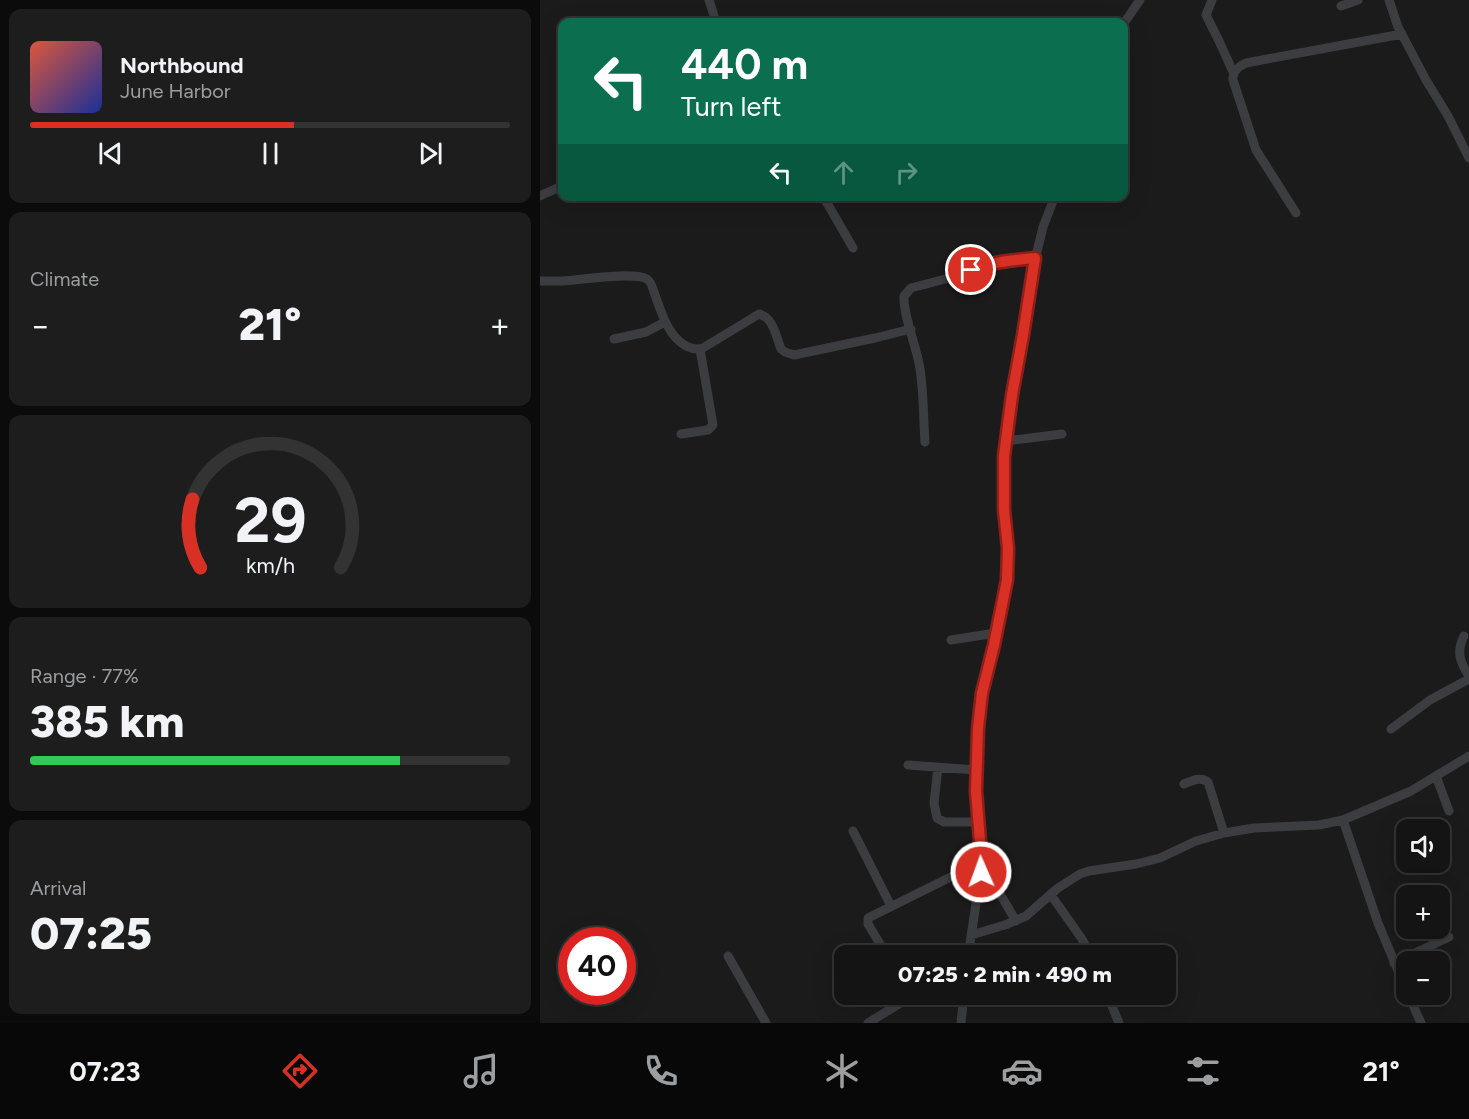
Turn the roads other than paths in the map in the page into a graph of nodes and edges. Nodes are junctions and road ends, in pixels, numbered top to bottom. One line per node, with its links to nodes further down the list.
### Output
1 (709, 0): 7 (street)
2 (1140, 0): 8 (street)
3 (1212, 0): 10 (street)
4 (1358, 0): 6 (street)
5 (1389, 0): 9 (street)
6 (1341, 6)
7 (715, 18)
8 (1127, 18)
9 (1402, 34): 10 (street); 11 (street)
10 (1234, 74): 16 (street)
11 (1469, 158)
12 (558, 188): 13 (street)
13 (540, 196)
14 (826, 201): 17 (street)
15 (1053, 201): 18 (street)
16 (1296, 213)
17 (853, 248)
18 (1035, 258): 21 (street); 26 (street)
19 (540, 280): 20 (street)
20 (665, 322): 22 (street); 23 (street)
21 (911, 329): 23 (street); 27 (street)
22 (614, 339)
23 (700, 349): 24 (street)
24 (681, 434)
25 (1062, 434): 26 (street)
26 (1006, 441): 28 (street)
27 (925, 442)
28 (996, 633): 30 (street); 36 (street)
29 (1464, 636): 31 (street)
30 (951, 640)
31 (1469, 677): 32 (street)
32 (1391, 729)
33 (1469, 756): 37 (street)
34 (908, 765): 35 (street)
35 (938, 767): 36 (street); 41 (street)
36 (976, 770): 41 (street)
37 (1436, 776): 39 (street); 40 (street)
38 (1184, 783): 43 (street)
39 (1449, 811)
40 (1342, 820): 43 (street); 54 (street)
41 (978, 822): 44 (street)
42 (853, 831): 46 (street)
43 (1224, 833): 45 (street)
44 (981, 862): 46 (street); 47 (street); 48 (street)
45 (1051, 895): 47 (street); 52 (street)
46 (891, 906): 50 (street)
47 (1016, 921): 48 (street)
48 (970, 935): 51 (street)
49 (1445, 939): 54 (street)
50 (880, 945)
51 (969, 945)
52 (1085, 945)
53 (728, 956): 60 (street)
54 (1394, 963): 55 (street)
55 (1396, 967)
56 (897, 1005): 61 (street)
57 (963, 1005): 62 (street)
58 (1112, 1005): 63 (street)
59 (1413, 1005): 64 (street)
60 (766, 1023)
61 (868, 1023)
62 (961, 1023)
63 (1119, 1023)
64 (1421, 1023)

